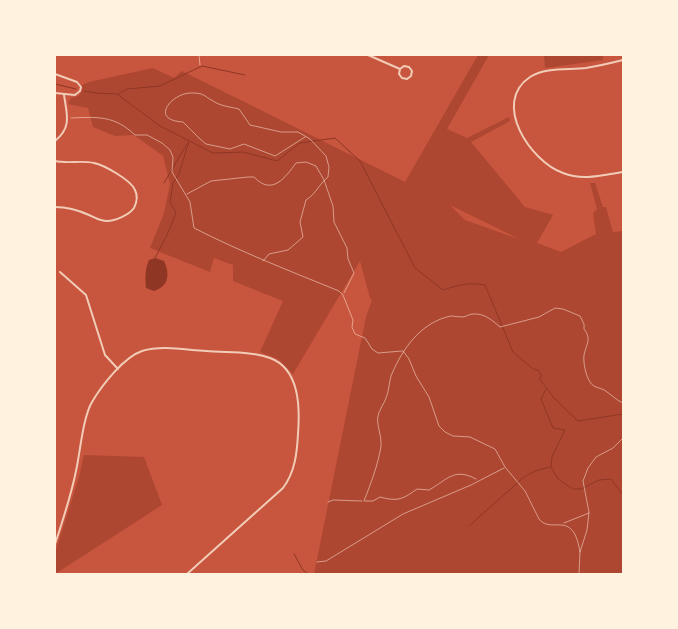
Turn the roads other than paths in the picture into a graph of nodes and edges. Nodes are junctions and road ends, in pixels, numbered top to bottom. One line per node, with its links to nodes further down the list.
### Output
1 (368, 55): 3 (street)
2 (623, 60): 9 (street)
3 (400, 69): 3 (street)
4 (55, 74): 6 (street)
5 (55, 93): 6 (street)
6 (64, 95): 7 (street)
7 (55, 141)
8 (55, 161): 10 (street)
9 (623, 172)
10 (55, 207)
11 (60, 272): 12 (street)
12 (118, 369): 13 (street); 14 (street)
13 (55, 544)
14 (187, 574)

